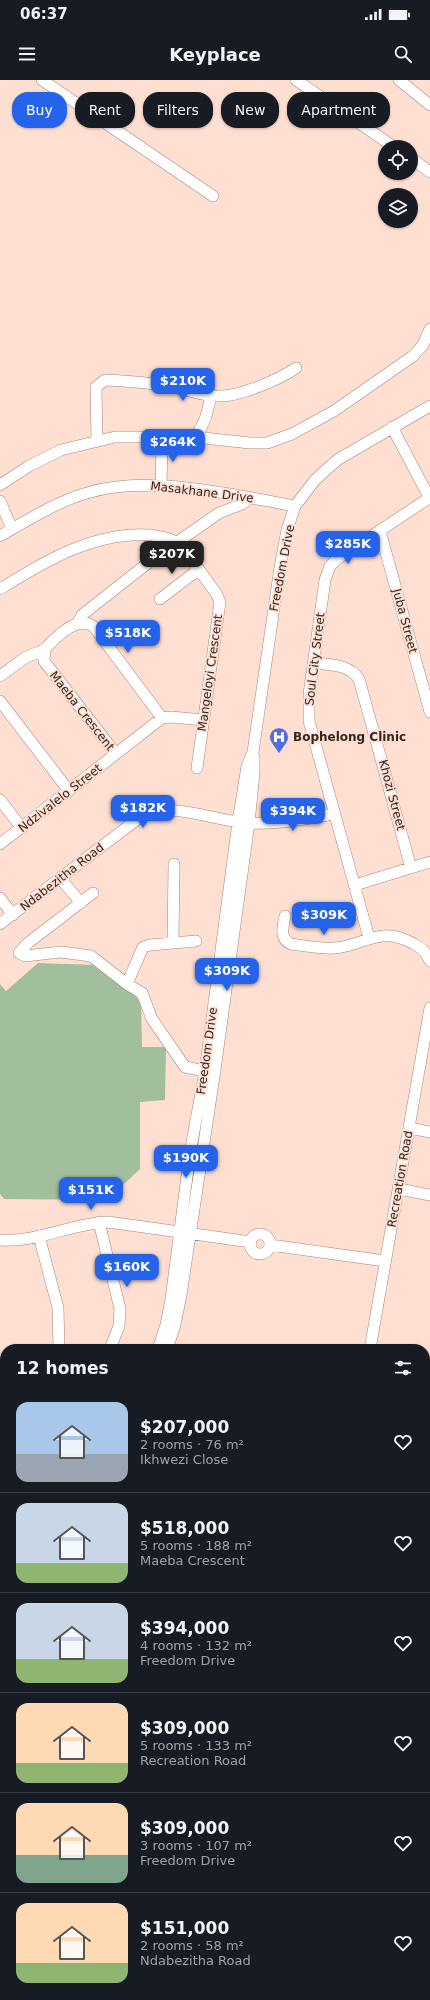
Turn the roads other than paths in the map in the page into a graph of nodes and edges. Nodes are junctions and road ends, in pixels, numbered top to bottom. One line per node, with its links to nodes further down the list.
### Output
1 (42, 80): 8 (street)
2 (296, 80): 5 (street)
3 (399, 80): 4 (street)
4 (430, 106)
5 (384, 140)
6 (418, 163): 7 (street)
7 (430, 172)
8 (213, 196)
9 (430, 329): 15 (street)
10 (296, 368): 11 (street)
11 (211, 395): 15 (street); 16 (street)
12 (430, 406): 13 (street, Freedom Drive)
13 (392, 427): 20 (street); 22 (street, Freedom Drive)
14 (165, 437): 15 (street); 16 (street); 18 (street)
15 (195, 437)
16 (97, 441): 17 (street)
17 (0, 484)
18 (161, 485): 19 (street, Masakhane Drive); 23 (street, Masakhane Drive)
19 (250, 498): 22 (street, Masakhane Drive); 26 (street)
20 (430, 498): 24 (street, Soul City Street)
21 (0, 501): 23 (street)
22 (295, 506): 43 (street, Freedom Drive)
23 (12, 529): 25 (street, Masakhane Drive)
24 (380, 531): 32 (street, Soul City Street); 35 (street, Juba Street)
25 (0, 536)
26 (174, 542): 27 (street, Mangeloyi Crescent); 28 (street); 30 (street)
27 (198, 570): 29 (street); 37 (street, Mangeloyi Crescent)
28 (0, 589)
29 (160, 599)
30 (78, 623): 31 (street); 36 (street)
31 (44, 650): 33 (street); 38 (street, Maeba Crescent)
32 (314, 663): 42 (street, Soul City Street); 48 (street, Khozi Street)
33 (0, 676)
34 (0, 701): 40 (street)
35 (430, 712)
36 (162, 718): 37 (street); 38 (street, Ndzivalelo Street)
37 (204, 720): 39 (street, Mangeloyi Crescent)
38 (116, 754): 40 (street, Ndzivalelo Street)
39 (197, 768)
40 (69, 791): 44 (street, Ndzivalelo Street)
41 (0, 800): 44 (street)
42 (335, 814): 43 (street, Ndabezitha Road); 50 (street, Soul City Street)
43 (243, 823): 49 (street, Ndabezitha Road); 64 (street, Freedom Drive); 70 (street, Freedom Drive)
44 (22, 828): 45 (street, Ndzivalelo Street)
45 (0, 844)
46 (430, 862): 48 (street)
47 (174, 864): 59 (street)
48 (411, 868): 50 (street)
49 (60, 878): 53 (street); 54 (street, Ndabezitha Road)
50 (355, 885): 57 (street, Soul City Street)
51 (94, 893): 53 (street)
52 (0, 898): 54 (street)
53 (81, 903): 62 (street)
54 (13, 915): 56 (street, Ndabezitha Road)
55 (285, 916): 57 (street)
56 (0, 924)
57 (369, 938): 60 (street)
58 (196, 941): 59 (street)
59 (173, 943): 62 (street)
60 (426, 946): 61 (street)
61 (430, 961)
62 (127, 984): 64 (street)
63 (430, 1008): 65 (street, Recreation Road)
64 (205, 1071): 70 (street, Freedom Drive)
65 (410, 1128): 66 (street); 67 (street, Recreation Road)
66 (430, 1132)
67 (399, 1189): 68 (street); 73 (street, Recreation Road)
68 (430, 1195)
69 (99, 1222): 70 (street); 71 (street); 75 (street)
70 (185, 1232): 73 (street); 76 (street, Freedom Drive); 77 (street, Freedom Drive)
71 (39, 1236): 72 (street); 74 (street)
72 (0, 1240)
73 (385, 1261): 78 (street, Recreation Road)
74 (59, 1344)
75 (113, 1344)
76 (159, 1344)
77 (168, 1344)
78 (371, 1344)

